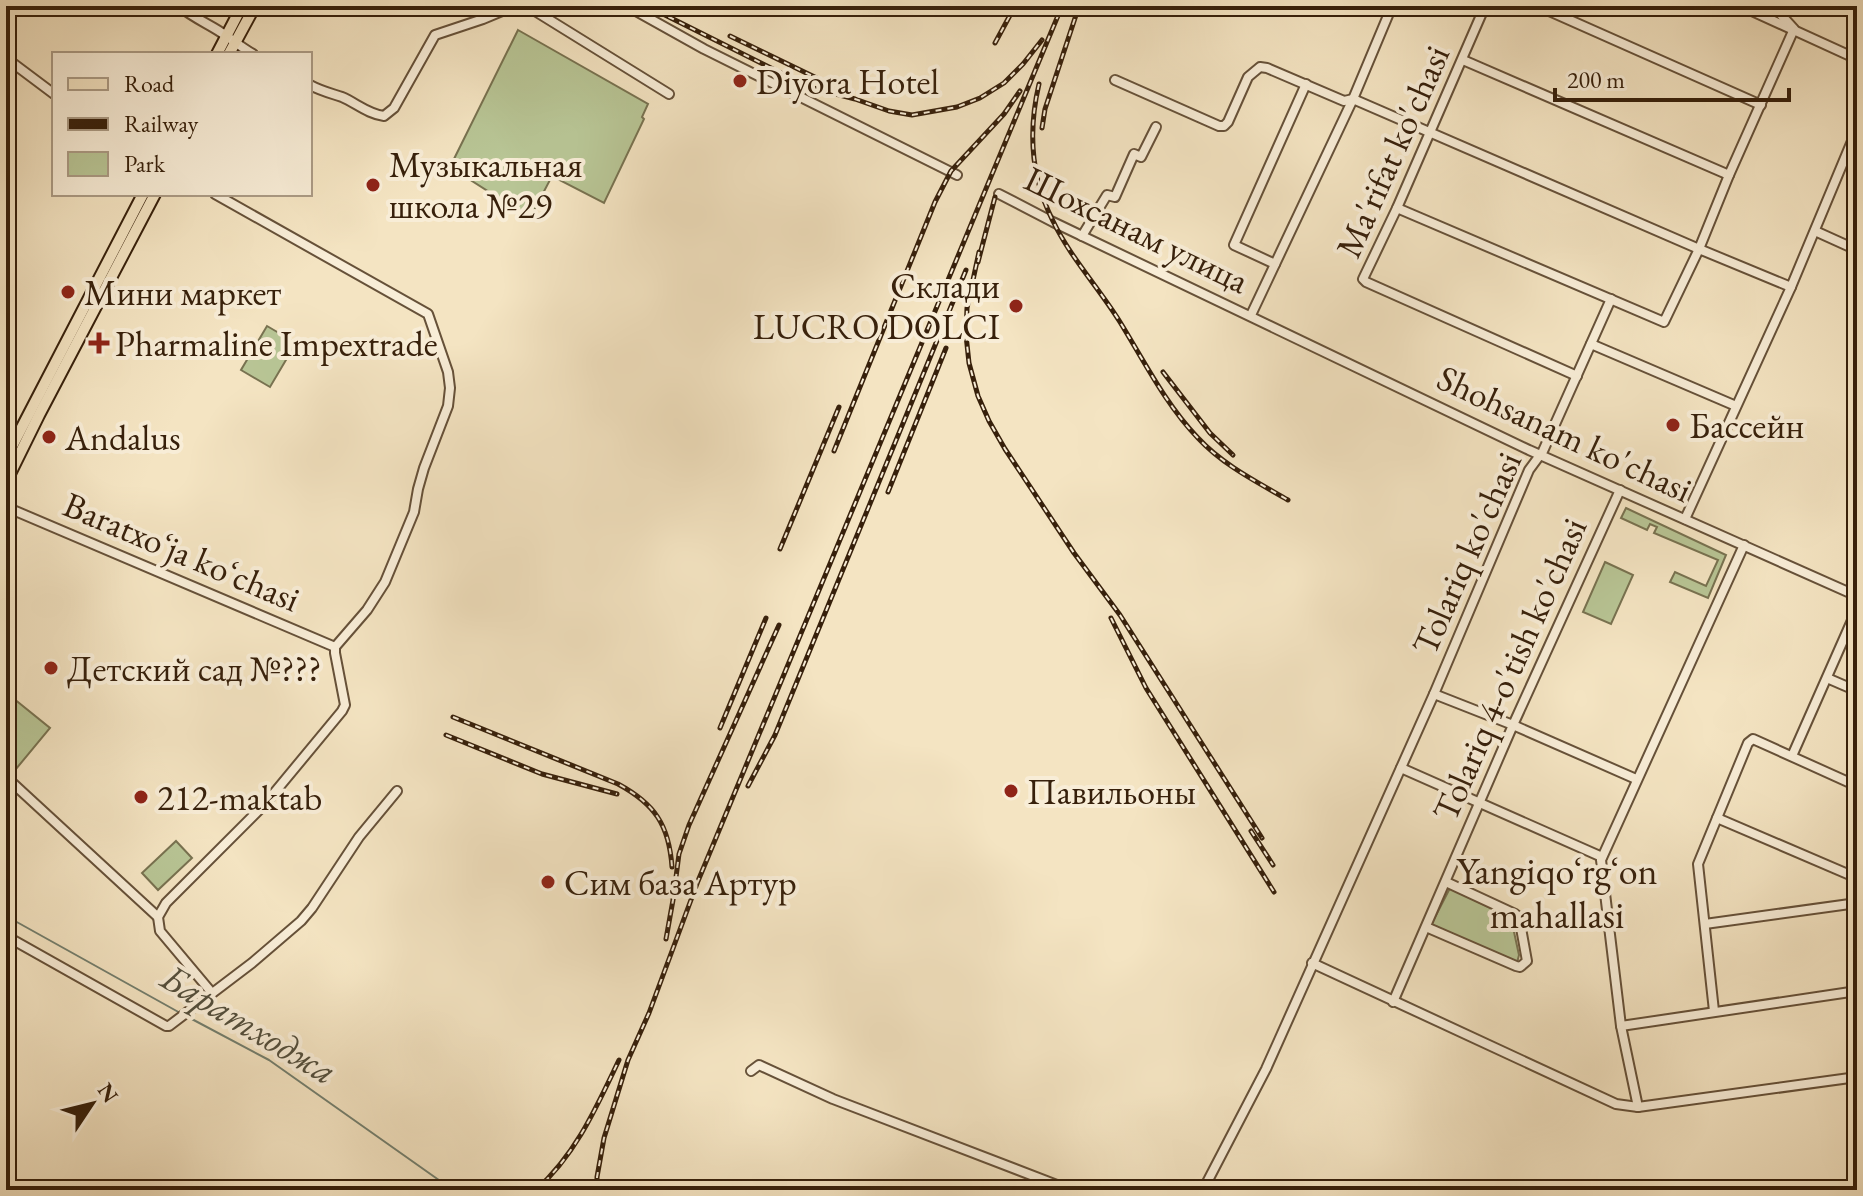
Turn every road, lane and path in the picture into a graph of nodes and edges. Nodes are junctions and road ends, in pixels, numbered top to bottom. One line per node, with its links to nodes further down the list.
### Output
1 (179, 6): 13 (street)
2 (242, 6): 13 (main road)
3 (255, 6): 13 (main road)
4 (514, 6): 19 (street)
5 (527, 6): 21 (street)
6 (627, 6): 27 (street)
7 (1392, 6): 22 (street)
8 (1485, 6): 16 (street, Ma'rifat ko'chasi)
9 (1538, 6): 23 (street)
10 (1741, 6): 12 (street)
11 (1773, 6): 12 (street)
12 (1794, 29): 15 (street); 23 (street)
13 (230, 45)
14 (6, 58): 20 (street)
15 (1857, 59)
16 (1463, 60): 26 (street, Ma'rifat ko'chasi); 28 (street)
17 (1115, 80): 18 (street)
18 (1306, 84): 22 (street); 38 (street)
19 (312, 86)
20 (52, 92)
21 (669, 94)
22 (1353, 99): 26 (street); 38 (street)
23 (1761, 105): 28 (street)
24 (1156, 127): 35 (street)
25 (1857, 129): 34 (street)
26 (1430, 133): 33 (street, Ma'rifat ko'chasi); 36 (street)
27 (957, 175)
28 (1729, 175): 36 (street)
29 (999, 194): 35 (street, Шохсанам улица)
30 (142, 196): 45 (main road)
31 (154, 196): 45 (main road)
32 (219, 196): 55 (street)
33 (1397, 208): 40 (street); 43 (street, Ma'rifat ko'chasi)
34 (1815, 231): 37 (street); 39 (street)
35 (1082, 236): 41 (street, Шохсанам улица)
36 (1699, 249): 39 (street); 40 (street)
37 (1857, 250)
38 (1275, 264): 41 (street)
39 (1791, 287): 44 (street)
40 (1611, 299): 42 (street, Tolariq ko'chasi)
41 (1251, 315): 46 (street, Shohsanam ko'chasi)
42 (1591, 344): 43 (street, Tolariq ko'chasi); 44 (street)
43 (1577, 376): 46 (street, Tolariq ko'chasi)
44 (1736, 406): 51 (street)
45 (38, 407): 47 (main road); 48 (main road)
46 (1541, 455): 49 (street, Shohsanam ko'chasi); 58 (street, Tolariq ko'chasi)
47 (6, 458)
48 (6, 482)
49 (1620, 490): 51 (street, Shohsanam ko'chasi); 59 (street, Tolariq 4-o'tish ko'chasi)
50 (6, 507): 55 (street, Baratxoʻja koʻchasi)
51 (1685, 519): 52 (street, Shohsanam ko'chasi)
52 (1744, 545): 53 (street, Shohsanam ko'chasi); 63 (street)
53 (1857, 596)
54 (1857, 609): 56 (street)
55 (335, 647): 72 (street)
56 (1827, 678): 57 (street); 60 (street)
57 (1857, 691)
58 (1434, 694): 59 (street, Tolariq ko'chasi); 61 (street, Tolariq ko'chasi)
59 (1513, 725): 63 (street, Tolariq ko'chasi); 66 (street, Tolariq 4-o'tish ko'chasi)
60 (1792, 756): 64 (street); 67 (street)
61 (1401, 768): 66 (street); 76 (street, Tolariq ko'chasi)
62 (6, 777): 72 (street)
63 (1636, 779): 68 (street)
64 (1857, 786)
65 (397, 791): 78 (street)
66 (1479, 803): 68 (street); 70 (street, Tolariq 4-o'tish ko'chasi)
67 (1717, 818): 69 (street); 73 (street)
68 (1602, 857): 81 (street)
69 (1857, 878)
70 (1446, 882): 74 (street, Tolariq 4-o'tish ko'chasi); 74 (street)
71 (1857, 903): 73 (street)
72 (158, 917): 78 (street)
73 (1705, 924): 80 (street)
74 (1426, 927): 79 (street, Tolariq 4-o'tish ko'chasi)
75 (6, 936): 78 (street)
76 (1312, 963): 79 (street); 86 (street, Tolariq ko'chasi)
77 (1857, 991): 80 (street)
78 (212, 993)
79 (1393, 1002): 84 (street)
80 (1714, 1011): 81 (street)
81 (1621, 1026): 84 (street)
82 (751, 1071): 85 (street)
83 (1857, 1077): 84 (street)
84 (1638, 1107)
85 (1070, 1190)
86 (1203, 1190)

